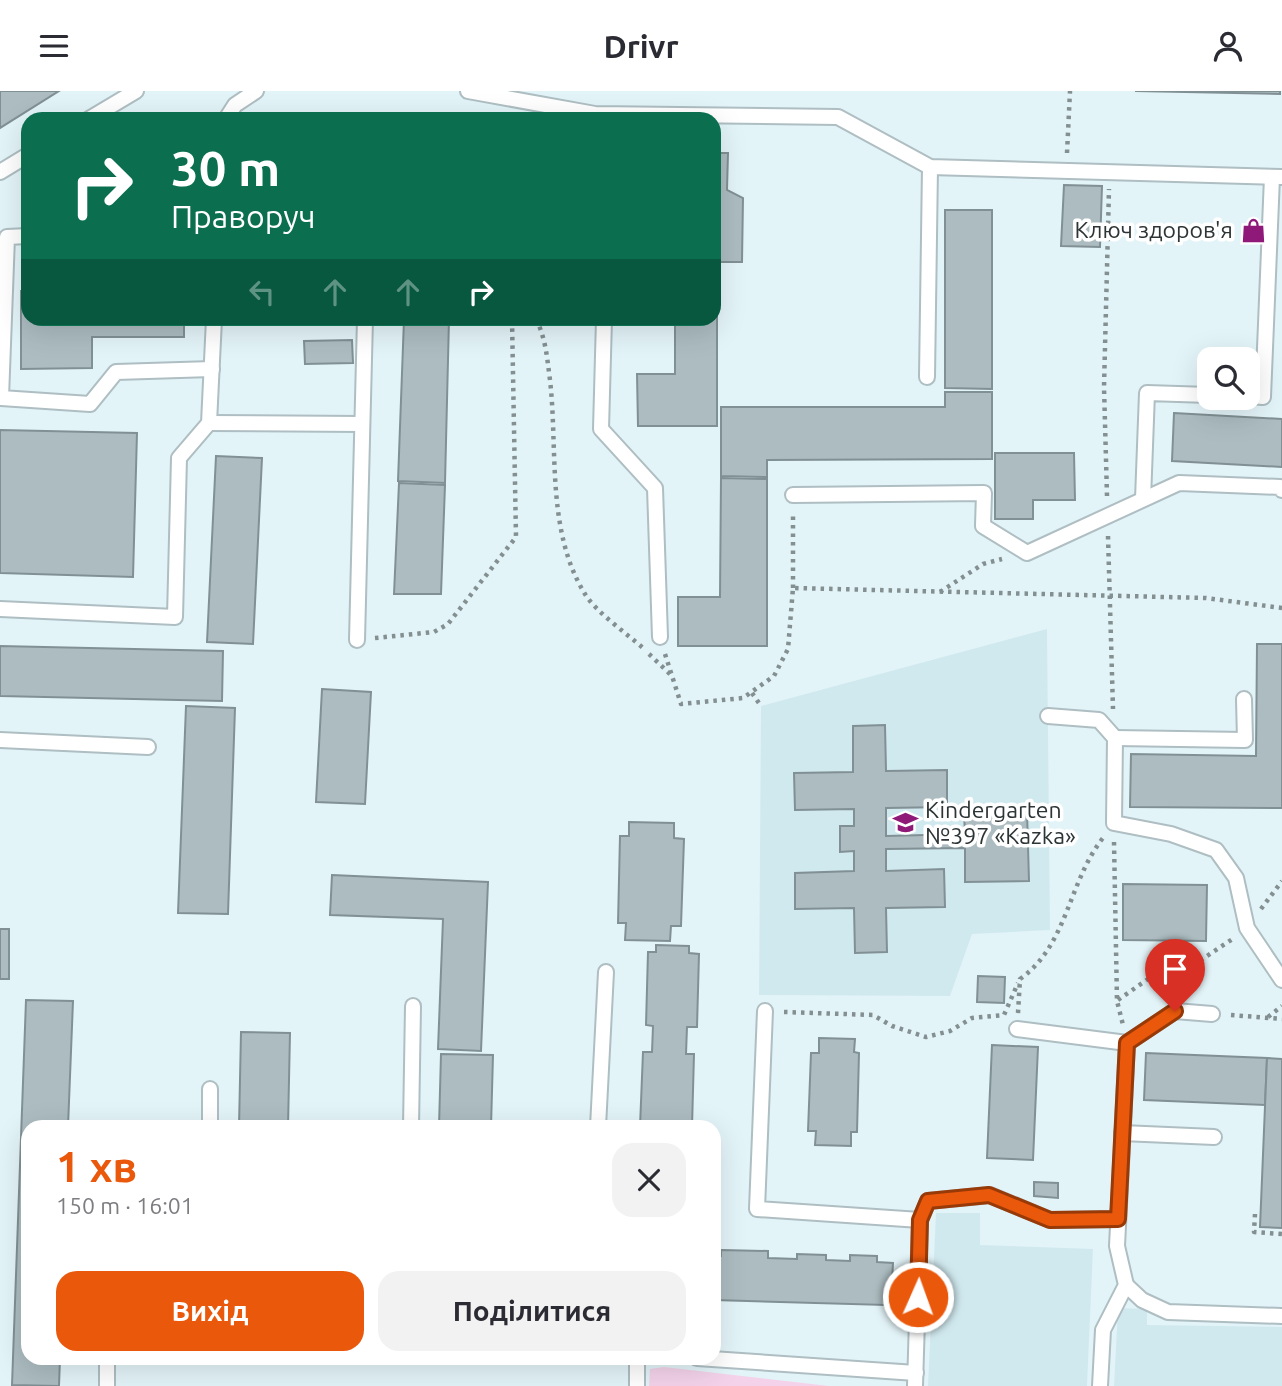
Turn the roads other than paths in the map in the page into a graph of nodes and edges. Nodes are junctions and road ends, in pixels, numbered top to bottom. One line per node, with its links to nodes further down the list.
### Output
1 (136, 91): 4 (lane)
2 (256, 91): 5 (lane)
3 (468, 91): 6 (lane)
4 (101, 112)
5 (230, 112)
6 (571, 112)
7 (721, 117): 9 (lane)
8 (21, 159): 10 (lane)
9 (930, 167): 11 (lane); 17 (lane)
10 (0, 172)
11 (1277, 177): 19 (lane)
12 (21, 236): 16 (lane)
13 (214, 326): 16 (lane)
14 (365, 326): 21 (lane)
15 (604, 326): 26 (lane)
16 (212, 369): 20 (lane)
17 (927, 377)
18 (1197, 395): 24 (lane)
19 (1260, 397)
20 (209, 423): 21 (lane); 25 (lane)
21 (362, 424): 27 (lane)
22 (1282, 490): 24 (lane)
23 (793, 495): 24 (lane)
24 (1143, 499)
25 (0, 609)
26 (660, 637)
27 (357, 640)
28 (1244, 699): 30 (lane)
29 (1048, 716): 30 (lane)
30 (1115, 738): 34 (lane)
31 (0, 740): 32 (lane)
32 (148, 747)
33 (606, 972): 43 (lane)
34 (1282, 980)
35 (413, 1006): 42 (lane)
36 (765, 1011): 47 (lane)
37 (1212, 1014): 39 (lane)
38 (1017, 1029): 39 (lane)
39 (1127, 1043): 44 (lane)
40 (210, 1089): 41 (lane)
41 (210, 1120)
42 (411, 1120)
43 (598, 1120)
44 (1122, 1133): 45 (lane); 46 (lane)
45 (1214, 1137)
46 (1118, 1219): 47 (lane); 48 (lane)
47 (920, 1220): 53 (lane)
48 (1126, 1285): 49 (lane); 56 (lane)
49 (1282, 1316)
50 (721, 1360): 53 (lane)
51 (107, 1365): 54 (lane)
52 (637, 1365): 55 (lane)
53 (915, 1379)
54 (107, 1386)
55 (637, 1386)
56 (1100, 1386)

